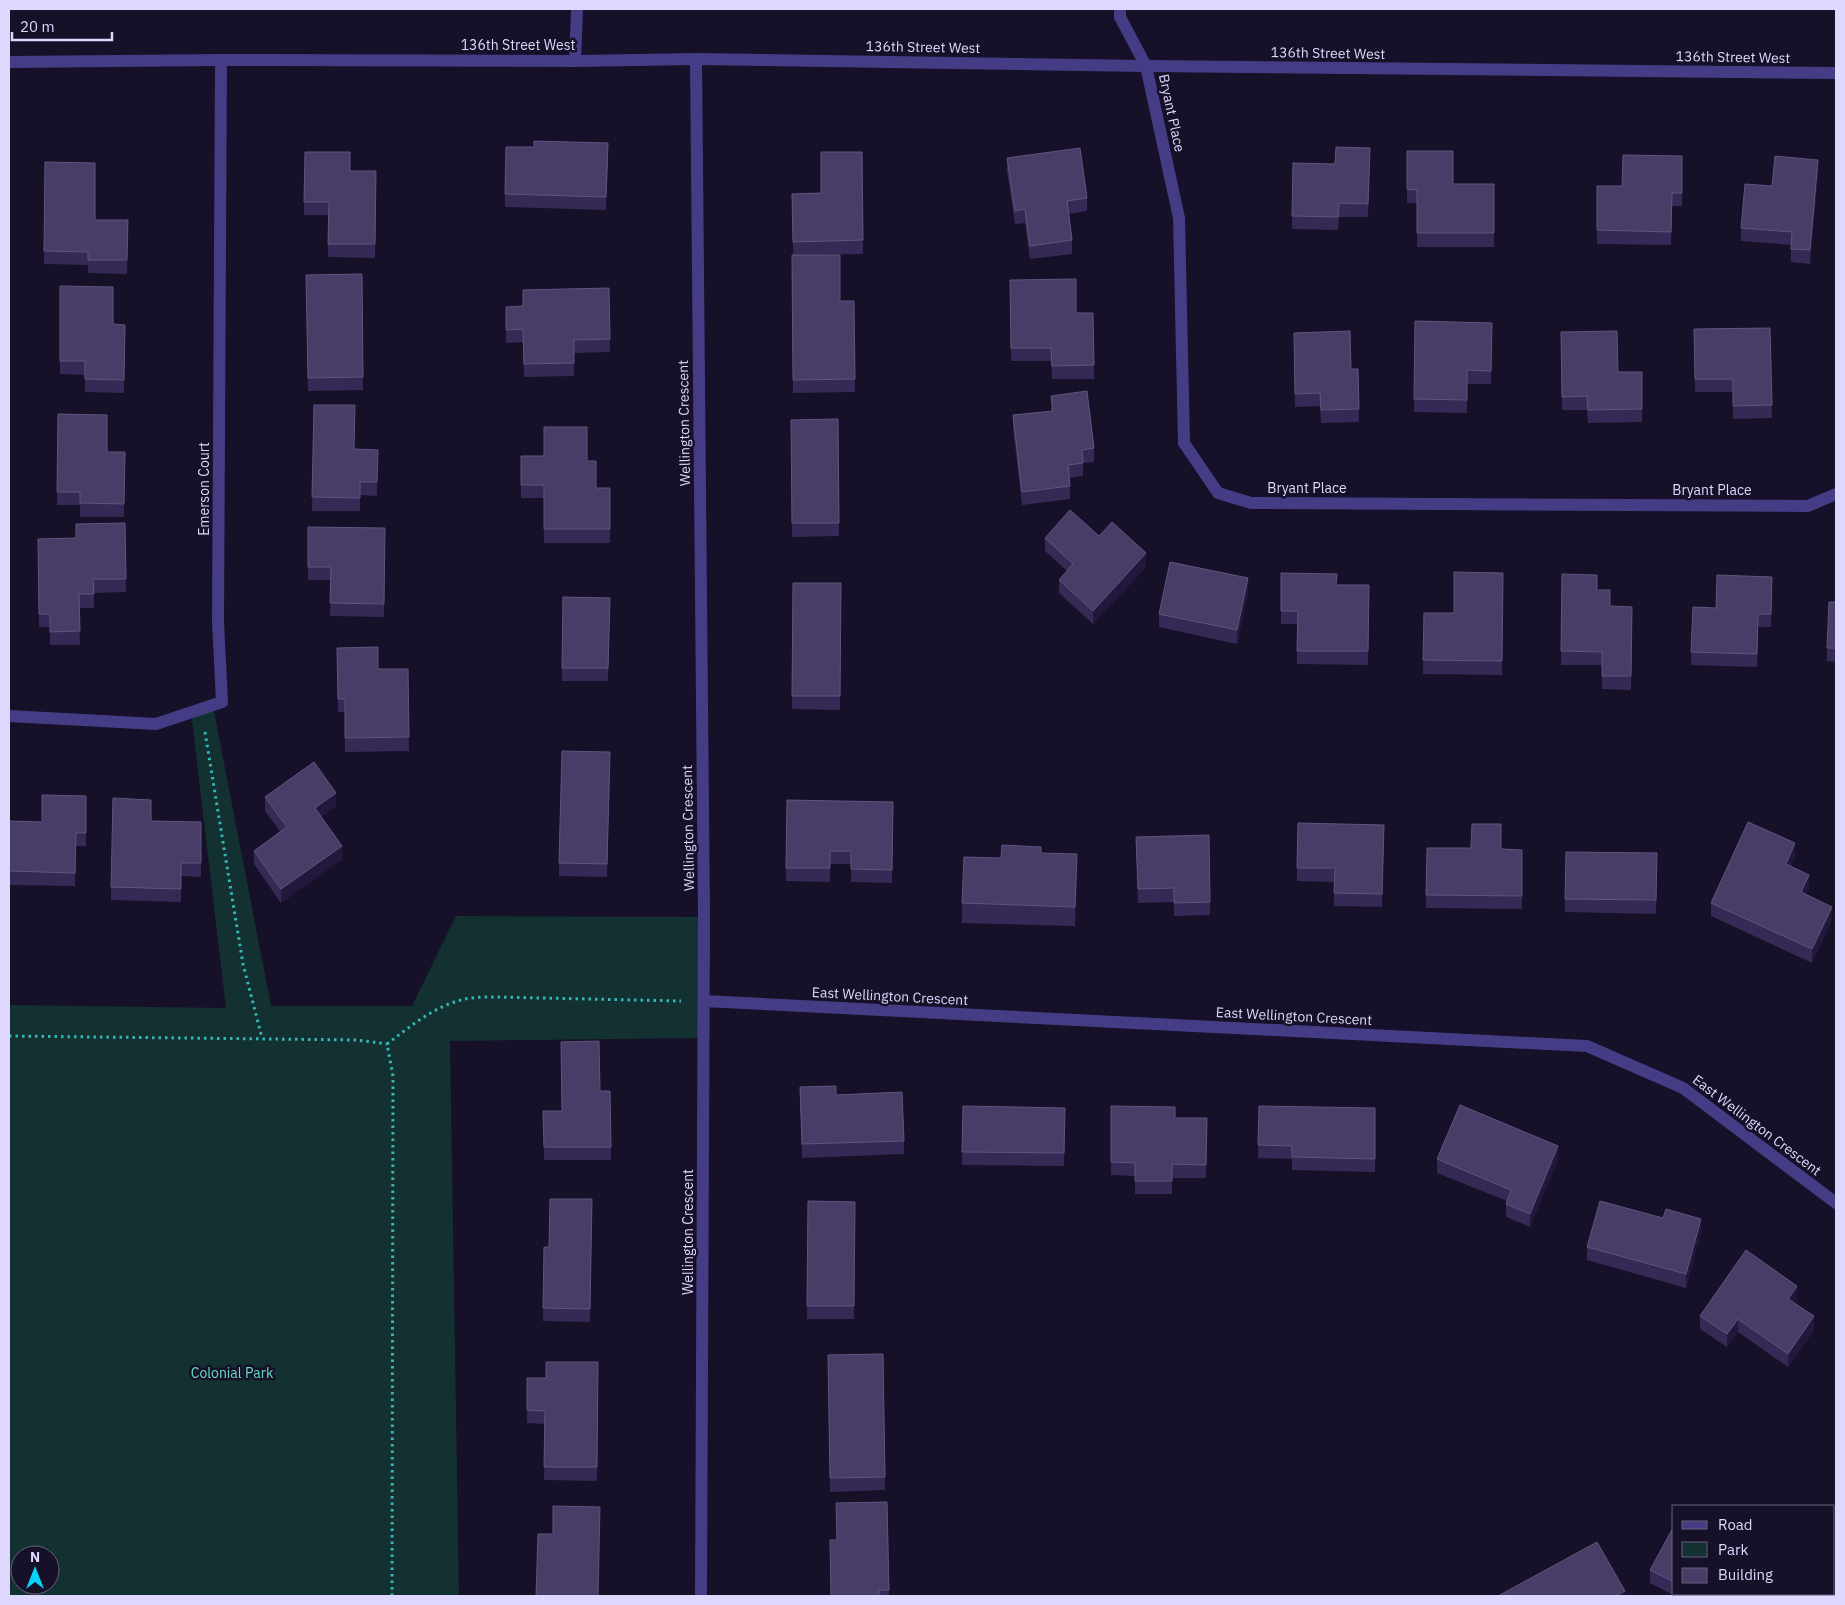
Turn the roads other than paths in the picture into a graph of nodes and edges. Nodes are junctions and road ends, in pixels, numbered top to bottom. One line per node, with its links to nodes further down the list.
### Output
1 (577, 9): 5 (street)
2 (1120, 9): 7 (street, Bryant Place)
3 (696, 58): 5 (street, 136th Street West); 7 (street, 136th Street West); 11 (street, Wellington Crescent)
4 (221, 60): 5 (street, 136th Street West); 6 (street, 136th Street West); 10 (street, Emerson Court)
5 (575, 61)
6 (9, 62)
7 (1146, 66): 8 (street, 136th Street West); 9 (street, Bryant Place)
8 (1836, 73)
9 (1836, 494)
10 (9, 716)
11 (704, 1001): 12 (street, East Wellington Crescent); 13 (street, Wellington Crescent)
12 (1836, 1203)
13 (701, 1596)

